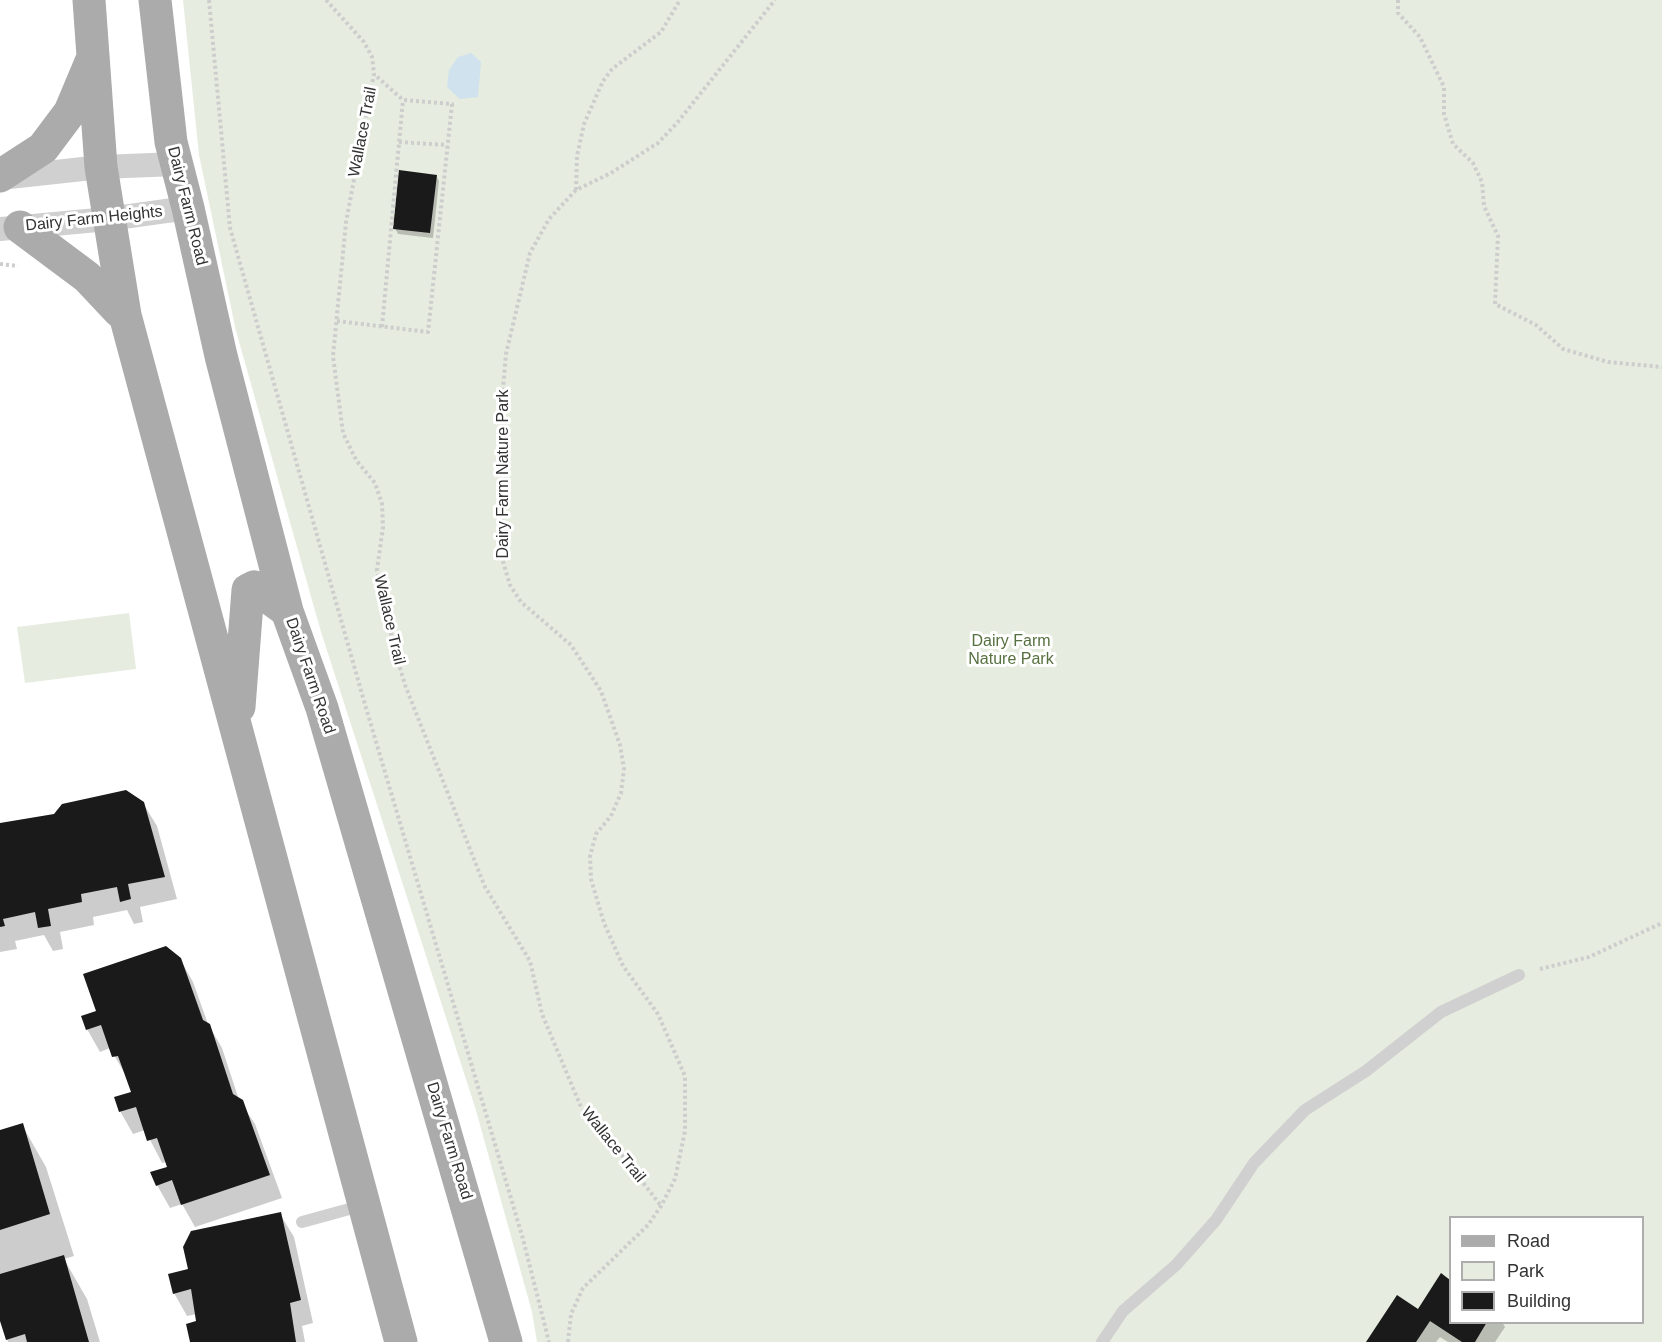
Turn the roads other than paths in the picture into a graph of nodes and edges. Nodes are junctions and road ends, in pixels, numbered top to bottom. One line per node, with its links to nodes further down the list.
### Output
1 (89, 0): 3 (main road)
2 (155, 0): 4 (main road, Dairy Farm Road)
3 (93, 57): 5 (main road); 6 (main road)
4 (177, 164): 5 (street); 7 (main road, Dairy Farm Road)
5 (101, 167): 6 (street); 8 (main road)
6 (0, 177)
7 (188, 208): 8 (street, Dairy Farm Heights); 11 (main road, Dairy Farm Road)
8 (108, 219): 9 (street, Dairy Farm Heights); 10 (main road)
9 (10, 228): 10 (main road)
10 (125, 315): 12 (main road)
11 (288, 611): 12 (main road); 17 (main road, Dairy Farm Road)
12 (237, 729): 14 (main road)
13 (1519, 975): 18 (lane)
14 (365, 1205): 15 (lane); 16 (main road)
15 (302, 1222)
16 (401, 1342)
17 (506, 1342)
18 (1102, 1342)

